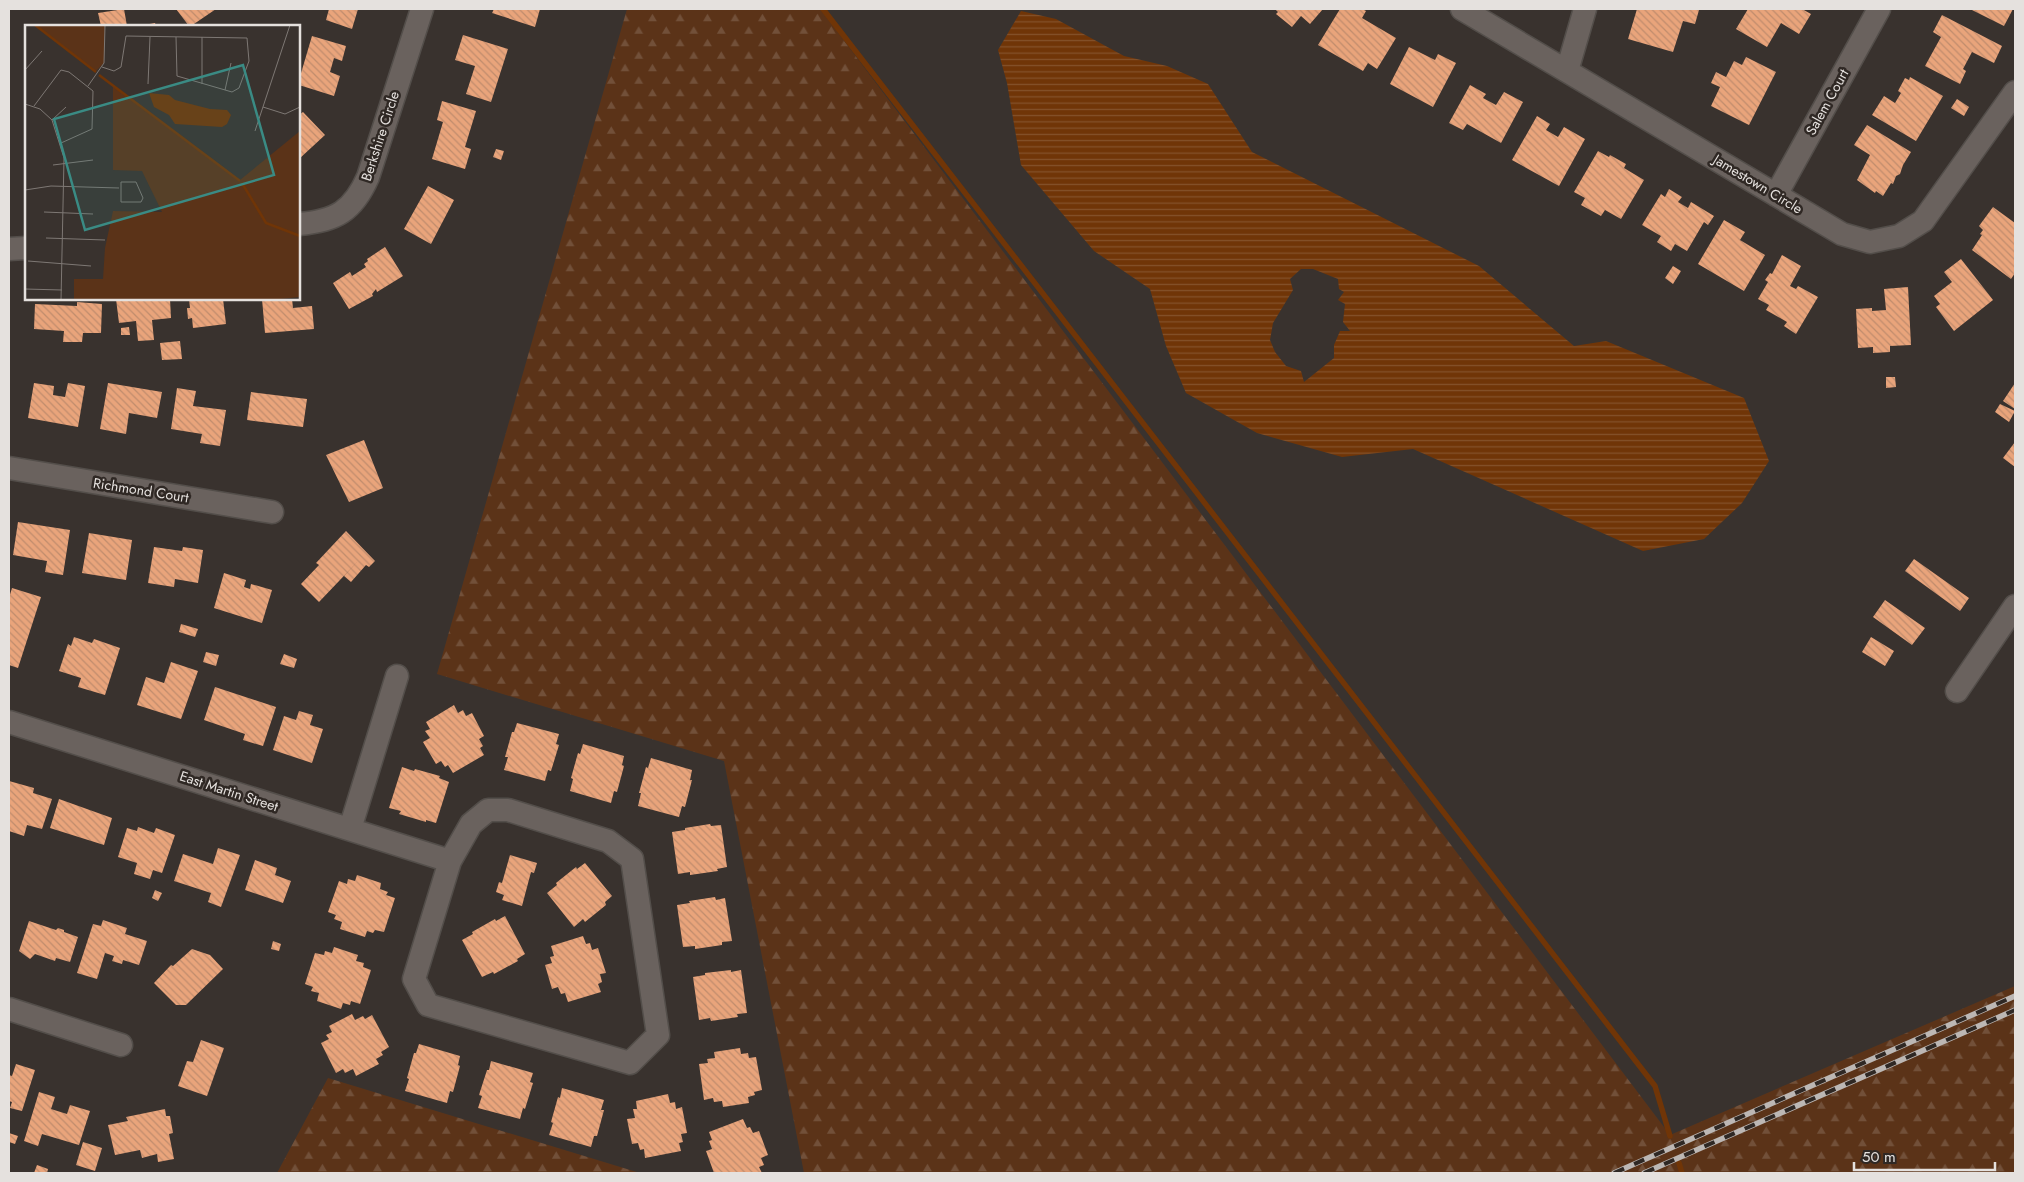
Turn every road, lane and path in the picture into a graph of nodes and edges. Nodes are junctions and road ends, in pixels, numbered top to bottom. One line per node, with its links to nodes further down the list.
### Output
1 (422, 9): 8 (street, Berkshire Circle)
2 (1462, 9): 5 (street, Jamestown Circle)
3 (1585, 9): 5 (street)
4 (1879, 9): 7 (street, Salem Court)
5 (1567, 71): 7 (street, Jamestown Circle)
6 (2015, 92): 7 (street, Jamestown Circle)
7 (1776, 195)
8 (300, 224)
9 (25, 248): 10 (street)
10 (9, 250)
11 (9, 468): 12 (street, Richmond Court)
12 (272, 512)
13 (2015, 606): 15 (street)
14 (397, 676): 17 (street)
15 (1956, 691)
16 (9, 722): 17 (street, East Martin Street)
17 (350, 829): 18 (street, East Martin Street)
18 (450, 860): 18 (street)
19 (9, 1009): 20 (street)
20 (121, 1045)

